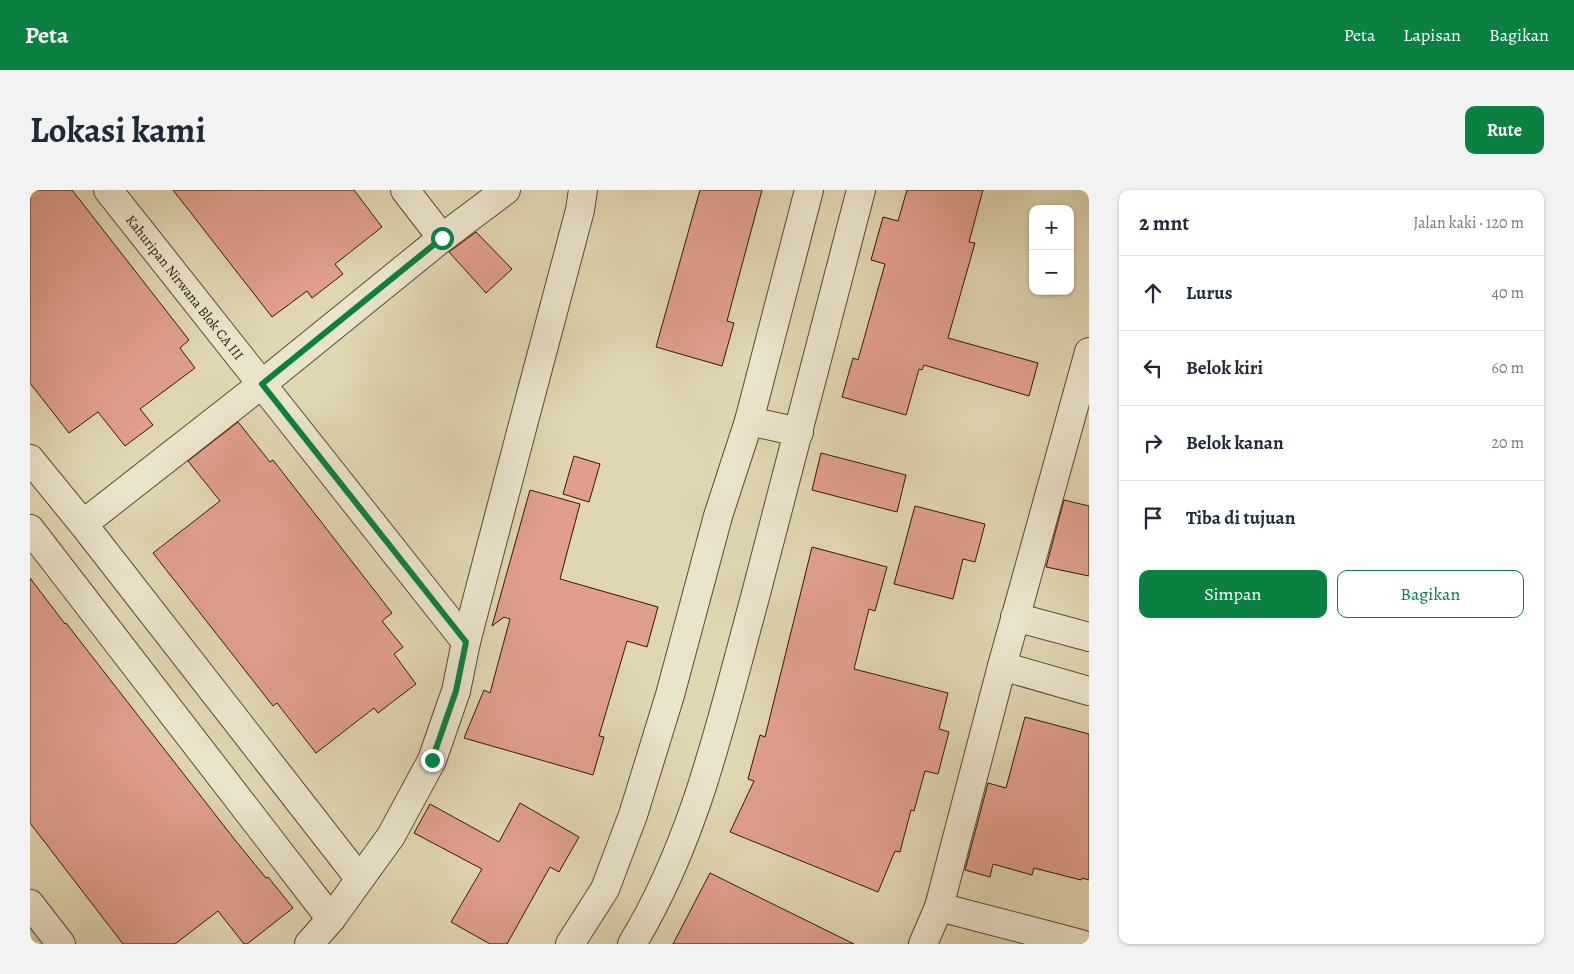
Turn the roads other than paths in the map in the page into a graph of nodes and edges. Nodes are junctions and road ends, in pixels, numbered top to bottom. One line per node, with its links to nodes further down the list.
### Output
1 (108, 190): 9 (street, Kahuripan Nirwana Blok CA III)
2 (405, 190): 7 (street)
3 (506, 190): 7 (street)
4 (583, 190): 18 (street)
5 (810, 190): 11 (street)
6 (862, 190): 12 (street)
7 (442, 238): 9 (street)
8 (1089, 352): 10 (street)
9 (262, 384): 14 (street); 18 (street, Kahuripan Nirwana Blok CA III)
10 (1083, 396): 16 (street)
11 (749, 422): 12 (street); 27 (street)
12 (799, 432): 28 (street)
13 (30, 459): 14 (street)
14 (83, 524): 21 (street)
15 (30, 529): 24 (street)
16 (1015, 617): 17 (street); 19 (street)
17 (1089, 637)
18 (466, 642): 21 (street)
19 (1002, 666): 20 (street); 23 (street)
20 (1089, 691)
21 (359, 878): 24 (street)
22 (30, 904): 25 (street)
23 (939, 907): 29 (street); 30 (street)
24 (331, 919): 26 (street)
25 (62, 944)
26 (309, 944)
27 (570, 944)
28 (632, 944)
29 (923, 944)
30 (1081, 944)

